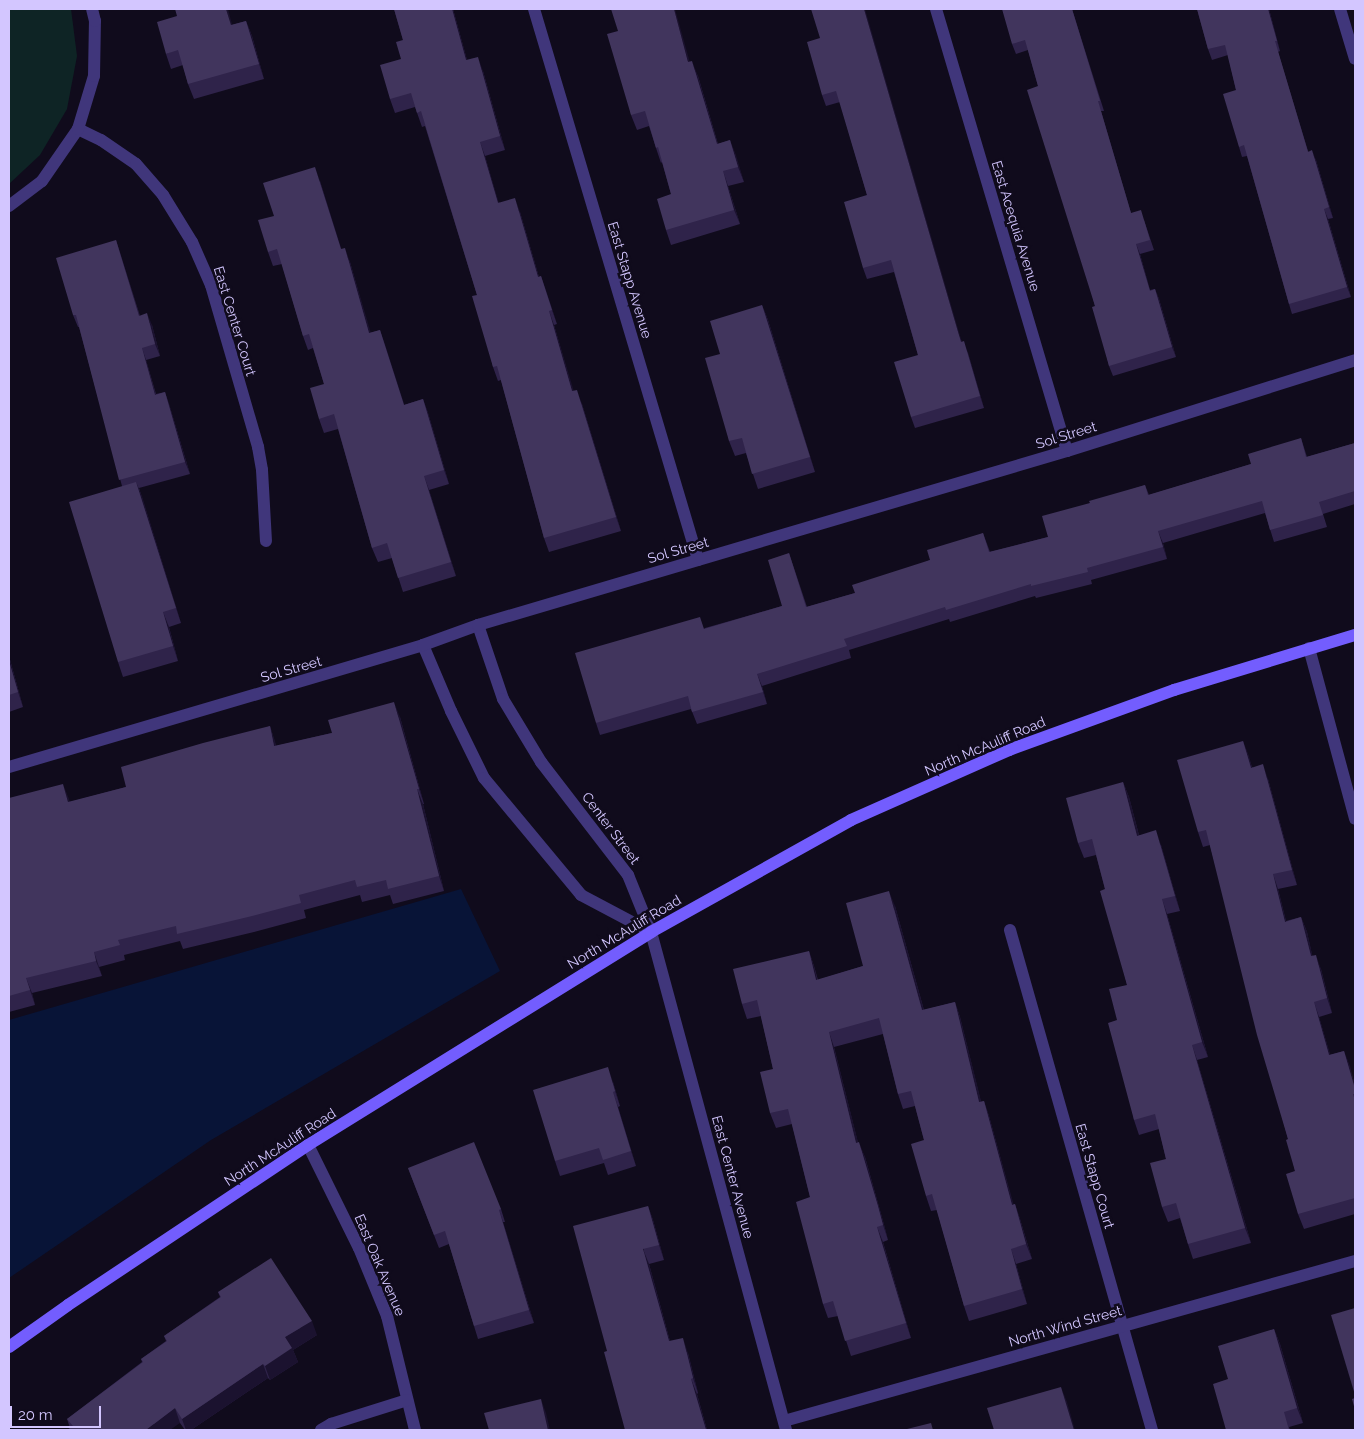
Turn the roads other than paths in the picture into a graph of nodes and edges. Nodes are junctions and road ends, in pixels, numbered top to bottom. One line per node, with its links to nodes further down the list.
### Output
1 (92, 9): 6 (street)
2 (534, 9): 11 (street, East Stapp Avenue)
3 (936, 9): 9 (street, East Acequia Avenue)
4 (1340, 9): 5 (street)
5 (1355, 59)
6 (78, 129): 7 (street); 10 (street, East Center Court)
7 (9, 206)
8 (1355, 360): 9 (street, Sol Street)
9 (1067, 451): 11 (street, Sol Street)
10 (266, 541)
11 (698, 560): 12 (street, Sol Street)
12 (478, 625): 14 (street, Sol Street); 19 (street, Center Street)
13 (1355, 635): 15 (street, North McAuliff Road)
14 (423, 645): 16 (street, Sol Street); 19 (street)
15 (1309, 648): 17 (street); 19 (street, North McAuliff Road)
16 (9, 767)
17 (1355, 819)
18 (1010, 930): 22 (street, East Stapp Court)
19 (651, 932): 20 (street, North McAuliff Road); 25 (street, East Center Avenue)
20 (308, 1146): 23 (street, North McAuliff Road); 24 (street, East Oak Avenue)
21 (1355, 1261): 22 (street, North Wind Street)
22 (1122, 1326): 25 (street, North Wind Street); 28 (street, East Stapp Court)
23 (9, 1347)
24 (407, 1400): 26 (street); 27 (street, East Oak Avenue)
25 (785, 1426)
26 (321, 1430)
27 (415, 1430)
28 (1152, 1430)

